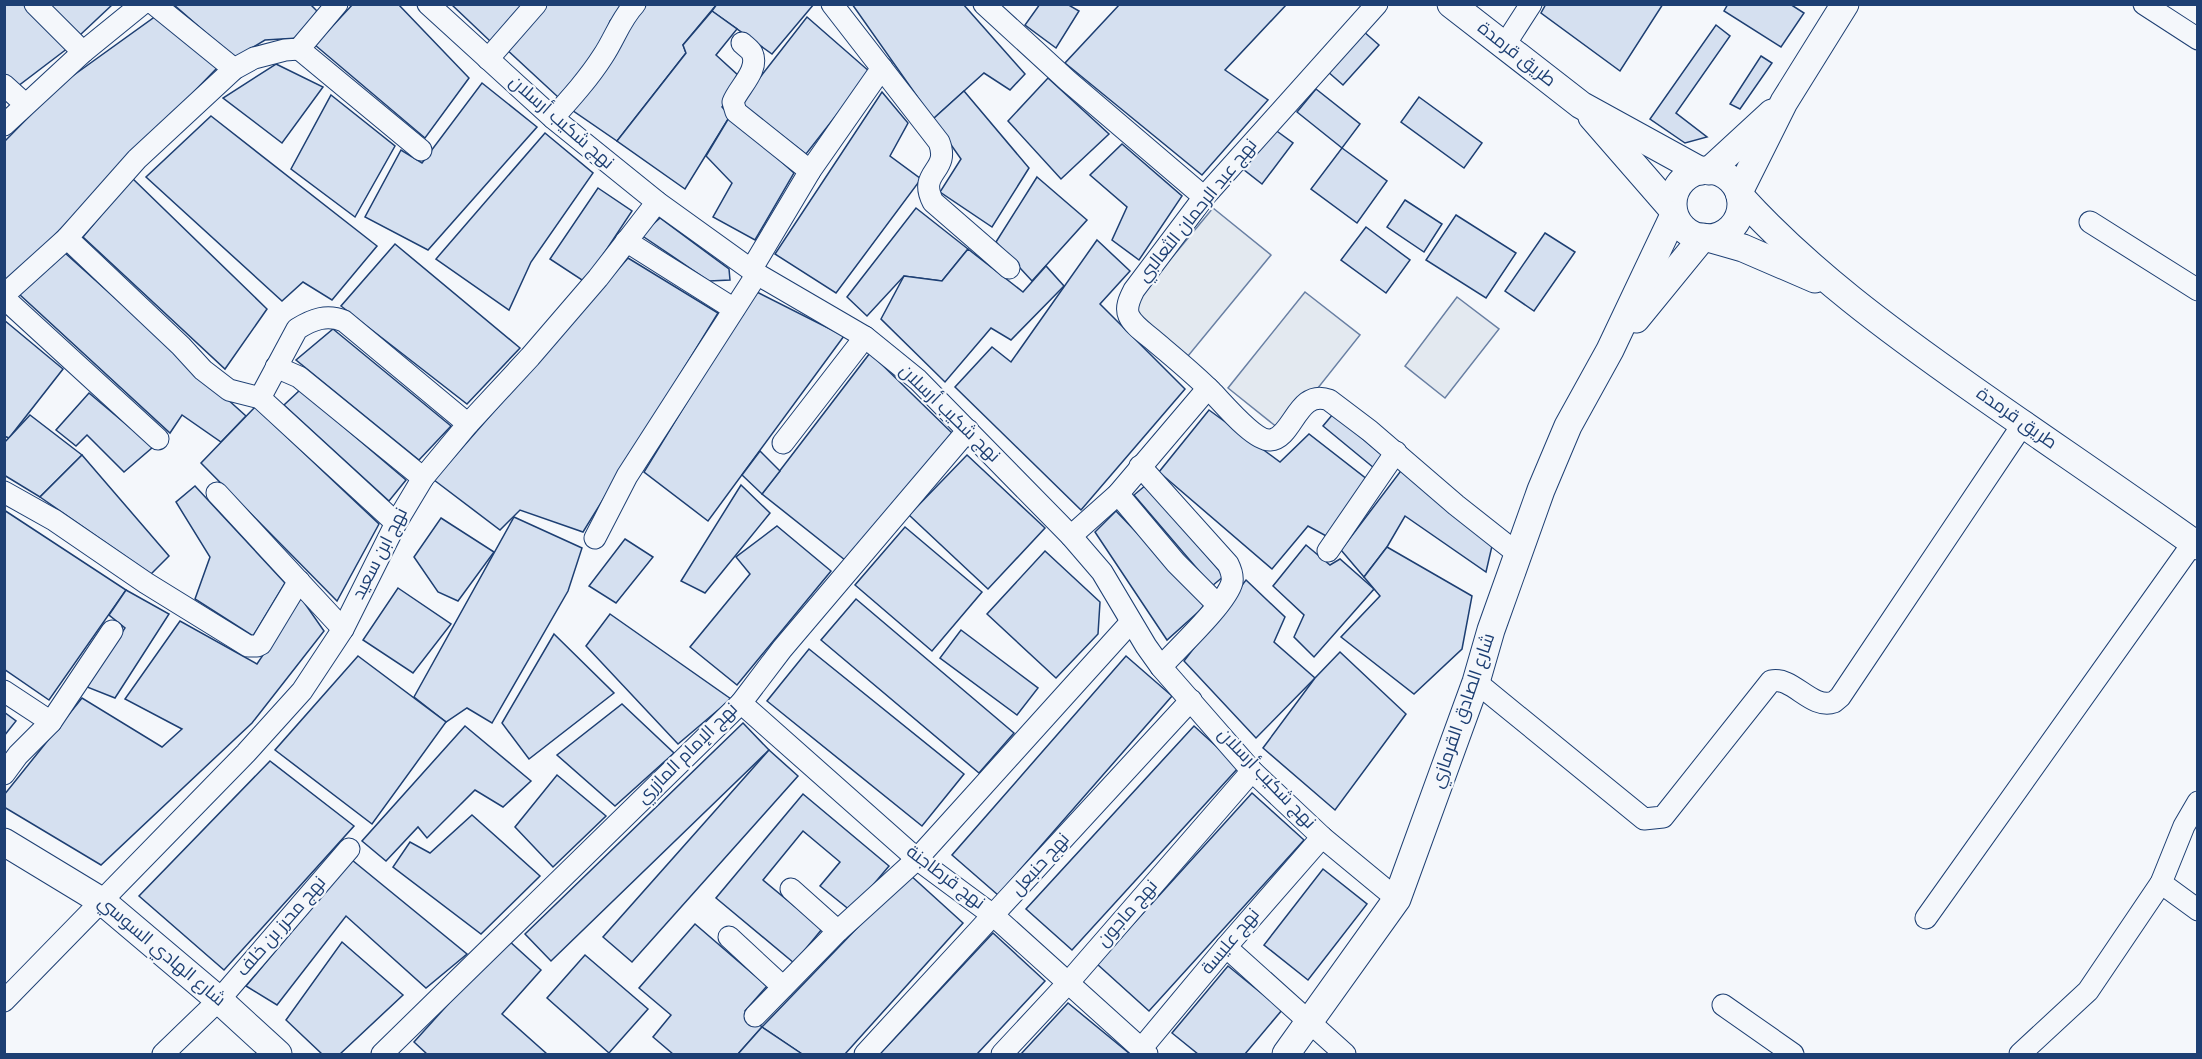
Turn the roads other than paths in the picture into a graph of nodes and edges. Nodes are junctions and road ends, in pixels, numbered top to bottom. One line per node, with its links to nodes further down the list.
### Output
1 (35, 4): 19 (street)
2 (142, 4): 19 (street)
3 (154, 4): 22 (street)
4 (337, 4): 18 (street)
5 (428, 4): 20 (street, نهج شكيب أرسلان)
6 (536, 4): 20 (street)
7 (634, 4): 27 (street)
8 (832, 4): 21 (street)
9 (984, 4): 33 (street)
10 (1377, 4): 33 (street, نهج عبد الرحمان الثعالبي)
11 (1451, 4): 17 (main road, طريق قرمدة)
12 (1531, 4): 17 (street)
13 (1845, 4): 24 (main road)
14 (2144, 4): 15 (street)
15 (2198, 39)
16 (742, 43): 30 (street)
17 (1504, 46): 26 (main road, طريق قرمدة)
18 (299, 49): 22 (street); 29 (street)
19 (83, 52): 25 (street)
20 (488, 59): 27 (street, نهج شكيب أرسلان)
21 (882, 68): 30 (street); 40 (street)
22 (234, 69): 37 (street)
23 (4, 85): 25 (street)
24 (1784, 102): 31 (main road); 32 (main road)
25 (25, 104): 28 (street)
26 (1581, 105): 31 (main road, طريق قرمدة); 35 (main road, طريق قرمدة)
27 (553, 118): 34 (street, نهج شكيب أرسلان)
28 (4, 125)
29 (421, 150)
30 (810, 171): 41 (street)
31 (1705, 171): 32 (main road); 35 (main road)
32 (1739, 194): 38 (main road); 42 (main road, طريق قرمدة)
33 (1204, 197): 49 (street, نهج عبد الرحمان الثعالبي)
34 (657, 202): 39 (street, نهج ابن سعيد); 41 (street, نهج شكيب أرسلان)
35 (1674, 212): 38 (main road); 47 (main road, شارع الصادق القرمازي)
36 (2090, 222): 43 (street)
37 (66, 238): 44 (street); 50 (street)
38 (1706, 238): 42 (main road, طريق قرمدة); 47 (main road, شارع الصادق القرمازي)
39 (627, 241): 45 (street); 51 (street, نهج ابن سعيد)
40 (1009, 268)
41 (754, 272): 45 (street); 46 (street, نهج شكيب أرسلان)
42 (1838, 289): 52 (main road, طريق قرمدة)
43 (2198, 290)
44 (4, 296): 54 (street)
45 (734, 309): 64 (street)
46 (865, 338): 53 (street, نهج شكيب أرسلان); 55 (street)
47 (1610, 350): 67 (main road, شارع الصادق القرمازي)
48 (276, 367): 50 (street); 51 (street); 58 (street)
49 (1209, 388): 56 (street); 57 (street)
50 (260, 398): 62 (street)
51 (468, 424): 58 (street, نهج ابن سعيد)
52 (2023, 424): 65 (main road, طريق قرمدة); 74 (street)
53 (968, 430): 63 (street, نهج شكيب أرسلان); 77 (street, نهج الإمام المازري)
54 (158, 438)
55 (783, 443)
56 (1396, 452): 66 (street); 67 (street)
57 (1140, 466): 61 (street); 69 (street)
58 (423, 478): 62 (street, نهج ابن سعيد)
59 (4, 492): 68 (street)
60 (217, 493): 68 (street)
61 (1118, 494): 63 (street); 69 (street)
62 (396, 523): 71 (street, نهج ابن سعيد)
63 (1071, 536): 70 (street, نهج شكيب أرسلان)
64 (595, 538)
65 (2195, 544): 93 (street)
66 (1328, 551)
67 (1518, 555): 74 (main road, شارع الصادق القرمازي)
68 (299, 581): 71 (street)
69 (1218, 605): 73 (street)
70 (1131, 622): 73 (street, نهج شكيب أرسلان); 86 (street)
71 (343, 629): 90 (street, نهج ابن سعيد)
72 (112, 632): 78 (street)
73 (1161, 667): 76 (street, نهج شكيب أرسلان)
74 (1476, 682): 89 (main road, شارع الصادق القرمازي)
75 (4, 691): 78 (street)
76 (1191, 700): 79 (street, نهج شكيب أرسلان); 92 (street, نهج حنبعل)
77 (741, 703): 86 (street, نهج قرطاجنة); 104 (street, نهج الإمام المازري)
78 (51, 722): 80 (street)
79 (1252, 771): 83 (street, نهج شكيب أرسلان); 97 (street, نهج ماجون)
80 (4, 774)
81 (2198, 802): 82 (street)
82 (2191, 831): 87 (street)
83 (1322, 837): 89 (street, نهج شكيب أرسلان); 96 (street, نهج عليسة)
84 (4, 842): 90 (main road, شارع الهادي السوسي)
85 (349, 849): 99 (street, نهج محرز بن خلف)
86 (917, 859): 92 (street, نهج قرطاجنة); 94 (street)
87 (2161, 883): 91 (street); 106 (street)
88 (791, 889): 94 (street)
89 (1397, 899): 103 (main road, شارع الصادق القرمازي)
90 (103, 902): 99 (main road, شارع الهادي السوسي); 100 (street, نهج ابن سعيد)
91 (2198, 910)
92 (994, 916): 97 (street, نهج قرطاجنة); 109 (street, نهج حنبعل)
93 (1926, 918)
94 (838, 932): 98 (street)
95 (729, 937): 98 (street)
96 (1226, 947): 103 (street); 105 (street, نهج عليسة)
97 (1068, 983): 105 (street, نهج قرطاجنة); 110 (street, نهج ماجون)
98 (783, 987): 102 (street)
99 (219, 1000): 107 (street, نهج محرز بن خلف); 108 (main road, شارع الهادي السوسي)
100 (4, 1001)
101 (1723, 1005): 113 (street)
102 (755, 1016)
103 (1309, 1022): 111 (main road, شارع الصادق القرمازي); 112 (street)
104 (395, 1050)
105 (1144, 1052)
106 (2027, 1052)
107 (163, 1054)
108 (279, 1054)
109 (865, 1054)
110 (1002, 1054)
111 (1286, 1054)
112 (1345, 1054)
113 (1793, 1054)

